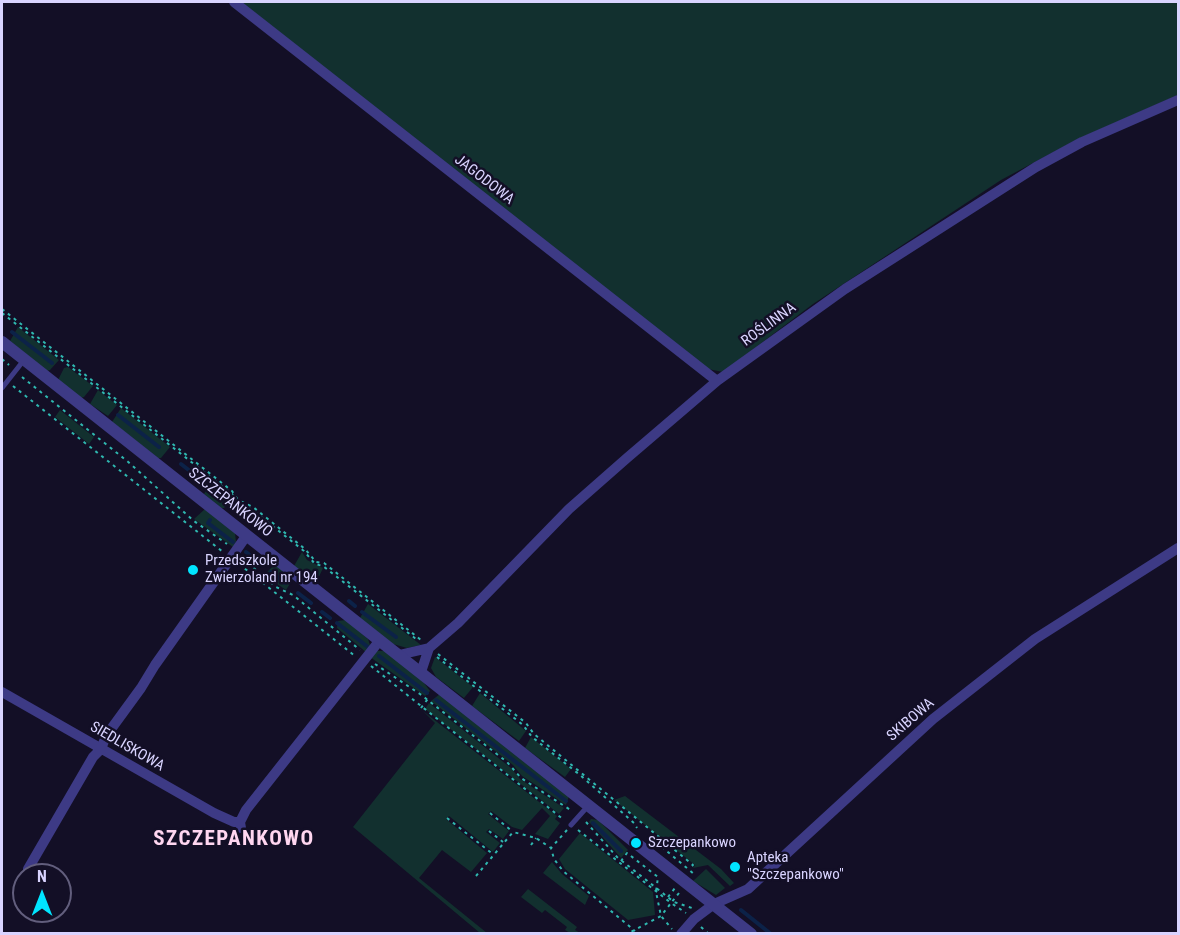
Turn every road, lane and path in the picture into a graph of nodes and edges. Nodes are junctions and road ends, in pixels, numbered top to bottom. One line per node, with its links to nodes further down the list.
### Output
1 (234, 2): 8 (street, JAGODOWA)
2 (1179, 100): 8 (street, ROŚLINNA)
3 (2, 311): 14 (path)
4 (2, 342): 6 (street, SZCZEPANKOWO)
5 (2, 358): 7 (path)
6 (24, 360): 7 (lane); 10 (street, SZCZEPANKOWO)
7 (15, 371): 9 (lane); 12 (path)
8 (717, 381): 14 (street, ROŚLINNA)
9 (2, 388)
10 (247, 535): 12 (street); 13 (street, SZCZEPANKOWO)
11 (1179, 548): 41 (street, SKIBOWA)
12 (235, 552): 16 (path); 19 (street)
13 (380, 640): 15 (street, SZCZEPANKOWO); 16 (street, SIEDLISKOWA)
14 (429, 648): 15 (street, ROŚLINNA); 17 (street); 25 (path); 37 (path)
15 (399, 655): 17 (street, SZCZEPANKOWO)
16 (367, 656): 19 (street, SIEDLISKOWA); 22 (path)
17 (421, 672): 20 (street, SZCZEPANKOWO)
18 (2, 692): 19 (street, SIEDLISKOWA)
19 (101, 749): 35 (street)
20 (588, 805): 22 (lane); 37 (street, SZCZEPANKOWO)
21 (490, 813): 27 (path)
22 (579, 816): 24 (lane); 34 (path)
23 (447, 818): 33 (path)
24 (571, 825): 32 (path)
25 (637, 828)
26 (489, 831): 30 (path)
27 (513, 832): 28 (path); 30 (path)
28 (536, 838): 31 (path); 32 (path)
29 (655, 842): 37 (path)
30 (504, 843): 33 (path)
31 (531, 845)
32 (551, 848): 44 (path)
33 (494, 855): 38 (path)
34 (620, 862): 39 (path); 39 (path)
35 (31, 863)
36 (695, 873): 37 (path)
37 (686, 874): 40 (path); 41 (street, SZCZEPANKOWO)
38 (476, 876)
39 (657, 888): 40 (path); 45 (path)
40 (668, 897): 42 (path)
41 (714, 904): 42 (street, SKIBOWA); 46 (street, SZCZEPANKOWO)
42 (699, 915): 43 (path); 45 (street, SKIBOWA)
43 (702, 927)
44 (635, 931)
45 (677, 932)
46 (751, 933)

